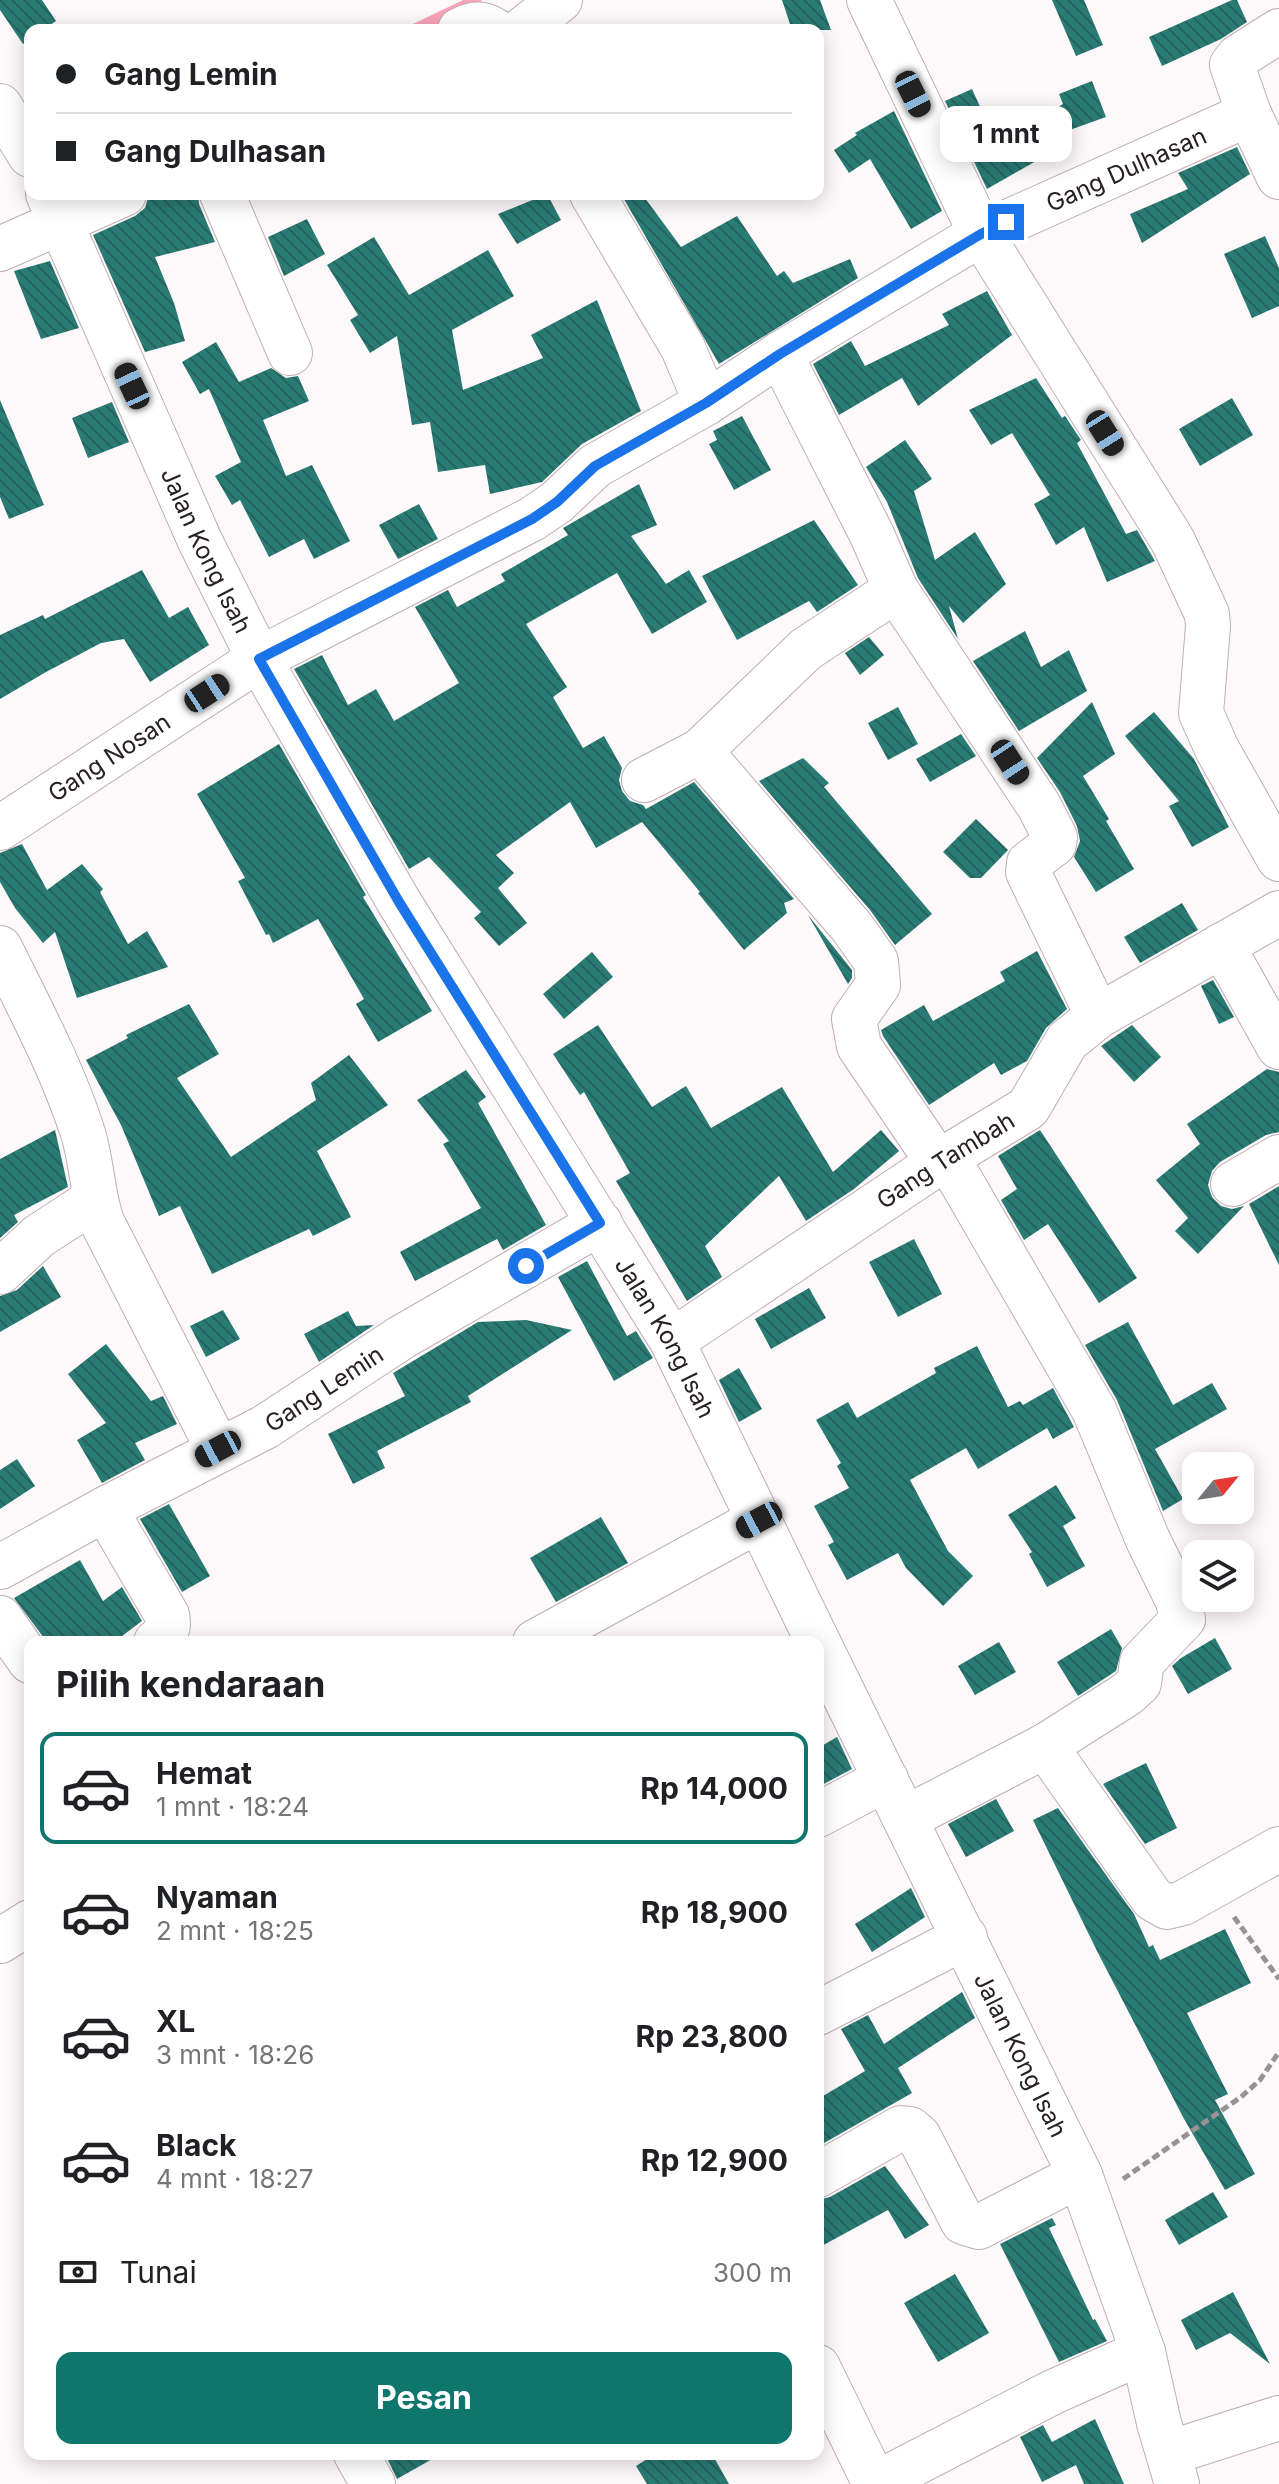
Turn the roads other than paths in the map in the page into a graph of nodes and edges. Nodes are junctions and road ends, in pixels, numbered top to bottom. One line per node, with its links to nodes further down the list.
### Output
1 (560, 0): 4 (street)
2 (878, 3): 13 (street)
3 (1273, 21): 6 (street)
4 (530, 24)
5 (0, 106): 7 (street)
6 (1249, 114): 8 (street); 13 (street, Gang Dulhasan)
7 (24, 145)
8 (1279, 177)
9 (100, 200): 12 (street)
10 (225, 200): 15 (street)
11 (596, 200): 17 (street)
12 (56, 211): 14 (street); 19 (street, Jalan Kong Isah)
13 (981, 234): 16 (street, Gang Dulhasan); 23 (street)
14 (0, 249)
15 (290, 353)
16 (780, 354): 17 (street, Gang Dulhasan); 18 (street)
17 (706, 403): 19 (street, Gang Dulhasan)
18 (896, 590): 20 (street); 27 (street)
19 (259, 659): 22 (street, Gang Nosan); 33 (street, Jalan Kong Isah)
20 (700, 751): 21 (street); 29 (street)
21 (644, 780)
22 (0, 828)
23 (1279, 859)
24 (1279, 913): 25 (street, Gang Tambah)
25 (1222, 945): 27 (street, Gang Tambah); 28 (street)
26 (0, 948): 32 (street)
27 (1098, 1016): 29 (street, Gang Tambah)
28 (1279, 1047)
29 (947, 1157): 35 (street, Gang Tambah); 46 (street)
30 (1279, 1157): 31 (street)
31 (1233, 1184)
32 (94, 1200): 34 (street); 36 (street)
33 (600, 1223): 35 (street, Jalan Kong Isah); 36 (street, Gang Lemin)
34 (0, 1272)
35 (672, 1341): 38 (street, Jalan Kong Isah)
36 (218, 1449): 37 (street, Gang Lemin)
37 (105, 1509): 39 (street, Gang Lemin); 41 (street)
38 (759, 1520): 42 (street); 43 (street, Jalan Kong Isah)
39 (0, 1567)
40 (0, 1618): 44 (street)
41 (164, 1636)
42 (546, 1636)
43 (815, 1636)
44 (24, 1652)
45 (824, 1654): 47 (street, Jalan Kong Isah)
46 (1045, 1746): 49 (street); 50 (street)
47 (886, 1779): 48 (street); 49 (street, Jalan Kong Isah)
48 (824, 1812)
49 (906, 1818): 52 (street, Jalan Kong Isah)
50 (1279, 1849)
51 (24, 1926): 53 (street)
52 (965, 1937): 54 (street); 56 (street, Jalan Kong Isah)
53 (0, 1941)
54 (824, 2010)
55 (824, 2172): 56 (street)
56 (1085, 2188): 57 (street, Jalan Kong Isah)
57 (1143, 2352): 61 (street, Jalan Kong Isah); 63 (street)
58 (824, 2379): 63 (street)
59 (1279, 2418): 61 (street)
60 (359, 2460): 62 (street)
61 (1173, 2469)
62 (373, 2484)
63 (875, 2484)

